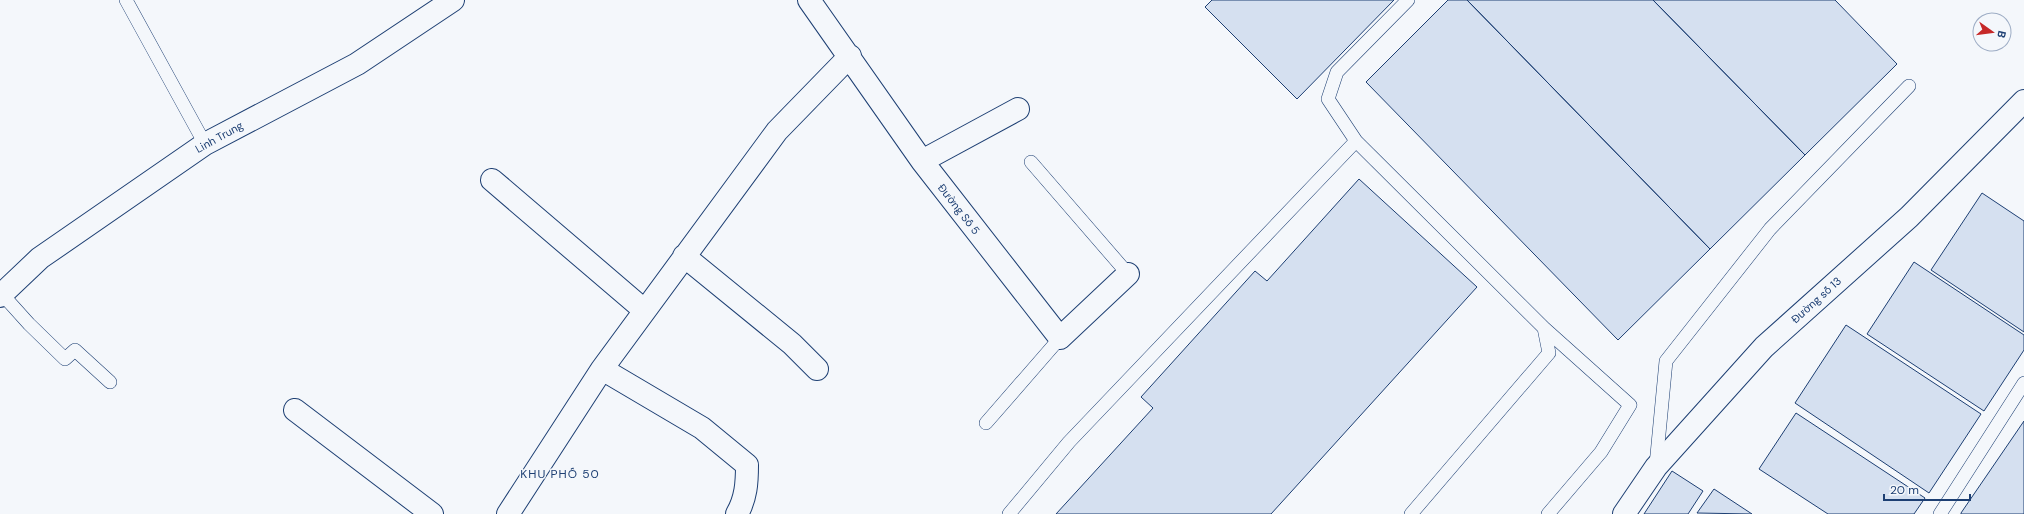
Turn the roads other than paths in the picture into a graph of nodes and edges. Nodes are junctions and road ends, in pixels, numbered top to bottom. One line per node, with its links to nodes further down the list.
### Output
1 (126, 0): 10 (lane)
2 (453, 0): 10 (street, Linh Trung)
3 (809, 0): 5 (street, Đường Số 5)
4 (1408, 0): 9 (lane)
5 (850, 56): 11 (street, Đường Số 5); 14 (street)
6 (1909, 86): 26 (lane)
7 (2024, 101): 26 (street, Đường số 13)
8 (1018, 109): 11 (street)
9 (1356, 141): 18 (lane); 30 (lane)
10 (205, 144): 16 (street, Linh Trung)
11 (922, 161): 19 (street, Đường Số 5)
12 (1031, 162): 15 (lane)
13 (492, 180): 17 (street)
14 (684, 256): 17 (street); 21 (street)
15 (1128, 274): 19 (street)
16 (1, 295): 22 (lane)
17 (644, 310): 20 (street)
18 (1544, 328): 31 (lane); 32 (lane)
19 (1060, 338): 25 (lane)
20 (602, 369): 28 (street); 29 (street)
21 (817, 369)
22 (110, 382)
23 (2024, 383): 34 (lane)
24 (295, 410): 27 (street)
25 (986, 423)
26 (1656, 467): 33 (street, Đường số 13)
27 (432, 514)
28 (508, 514)
29 (737, 514)
30 (1009, 514)
31 (1411, 514)
32 (1548, 514)
33 (1624, 514)
34 (1940, 514)

